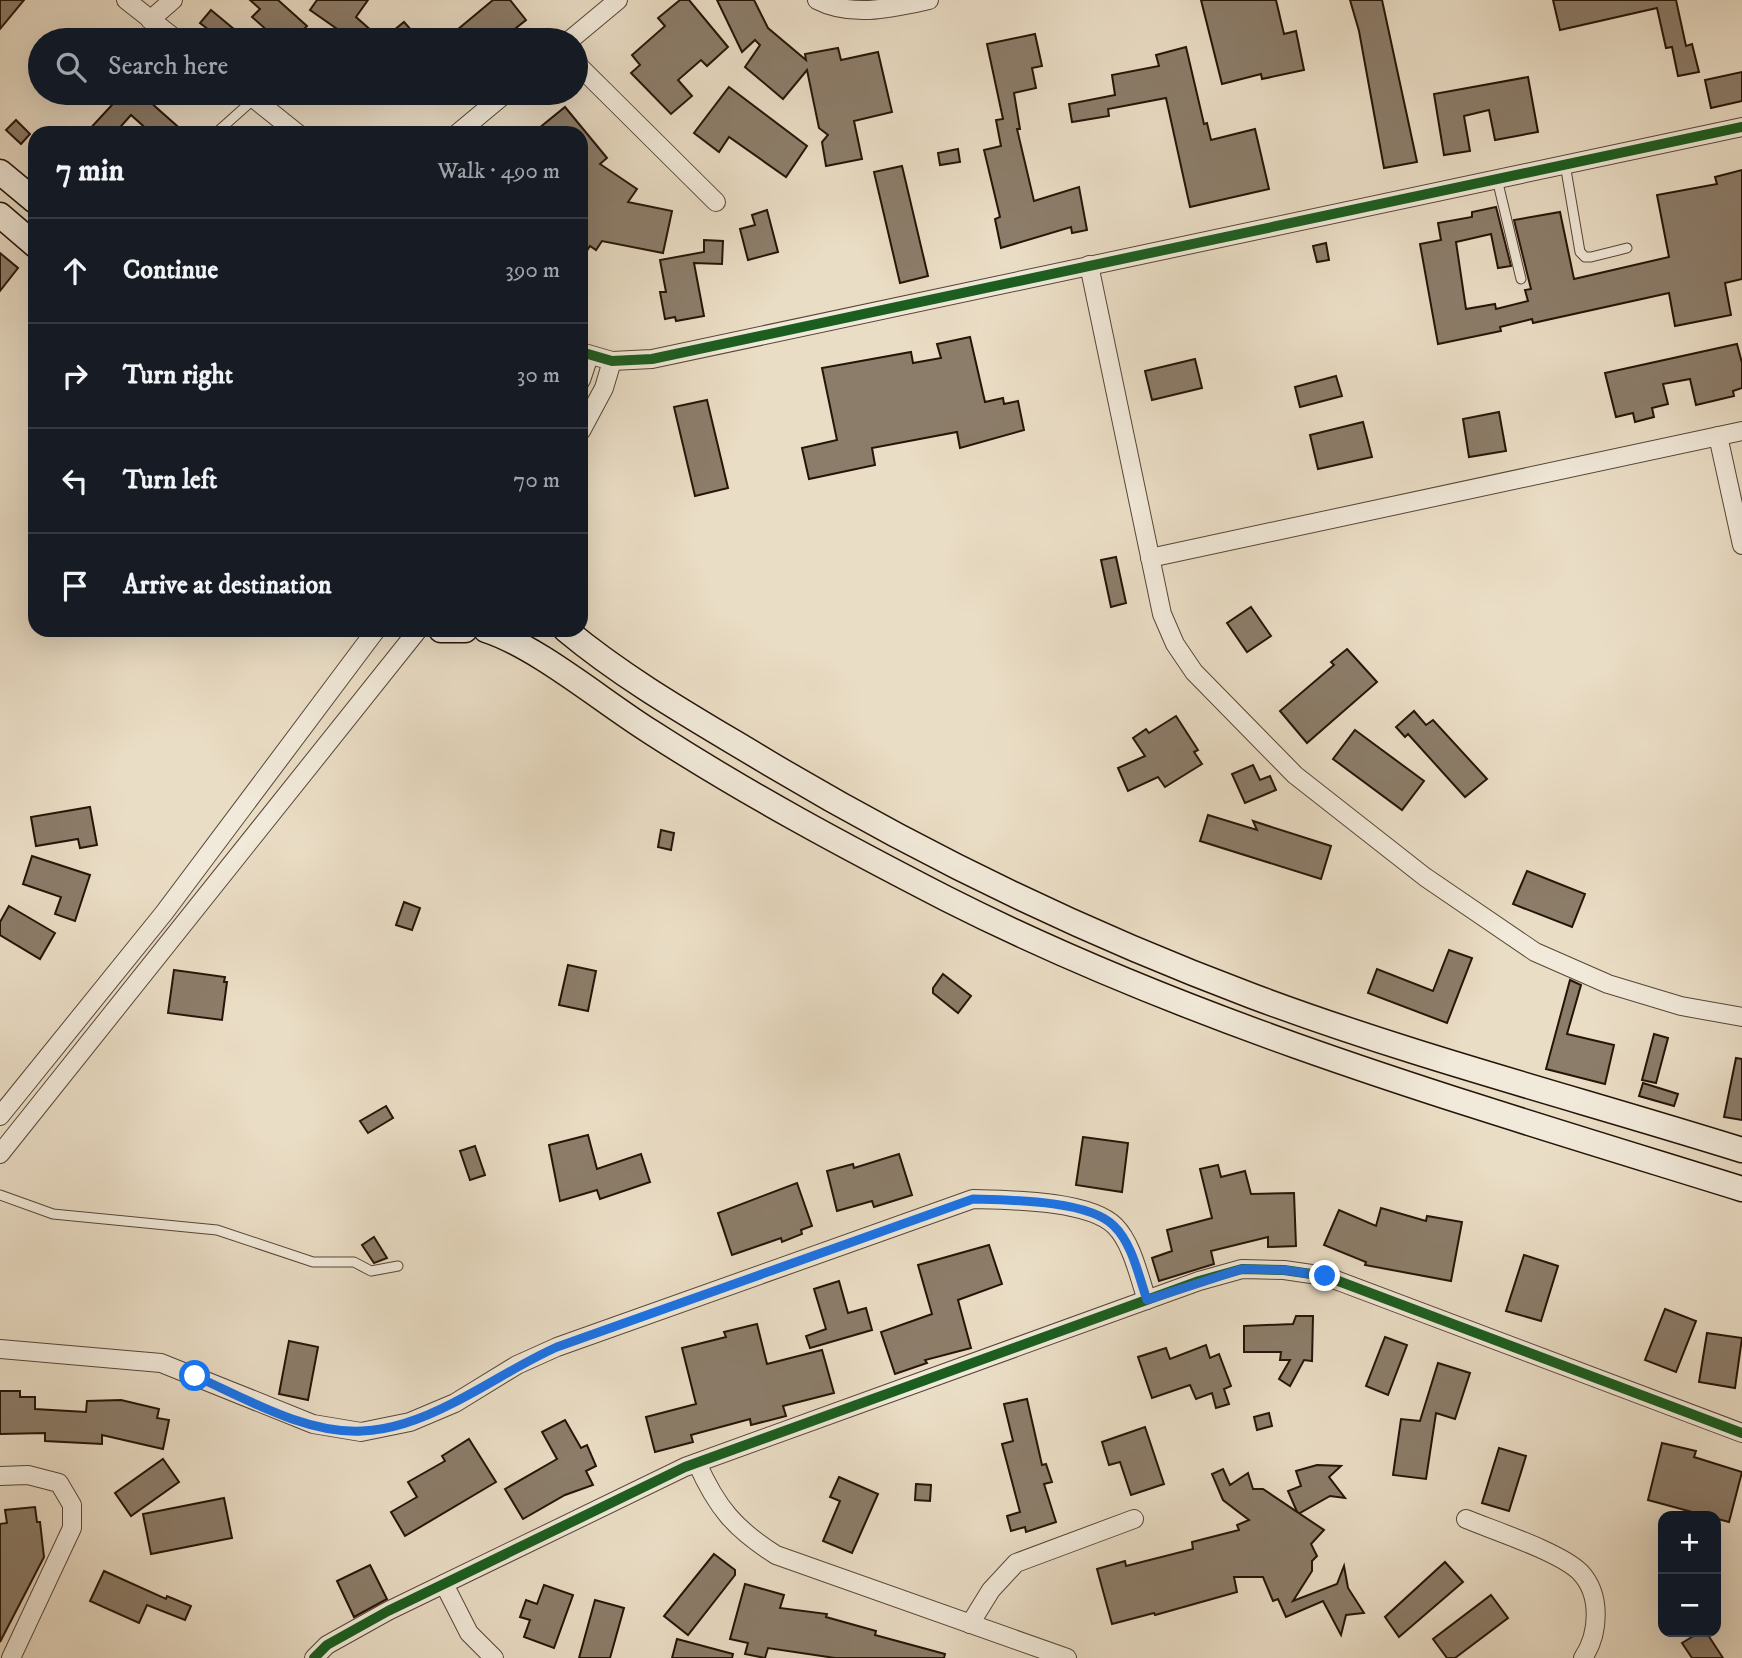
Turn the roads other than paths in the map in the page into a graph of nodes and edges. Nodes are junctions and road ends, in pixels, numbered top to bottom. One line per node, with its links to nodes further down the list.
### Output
1 (126, 0): 6 (street)
2 (173, 0): 6 (street)
3 (618, 0): 8 (street)
4 (817, 0): 5 (street)
5 (929, 0)
6 (150, 20): 7 (street)
7 (161, 28)
8 (584, 28)
9 (588, 75): 21 (street)
10 (242, 105): 13 (lane)
11 (262, 105): 14 (street)
12 (492, 105): 15 (street)
13 (223, 126)
14 (288, 126)
15 (466, 126)
16 (1742, 127): 17 (street)
17 (1565, 164): 19 (street); 24 (lane)
18 (0, 172): 20 (main road)
19 (1497, 179): 25 (street); 26 (lane)
20 (28, 195)
21 (716, 202)
22 (0, 215): 23 (main road)
23 (28, 239)
24 (1627, 248)
25 (1089, 265): 28 (street); 33 (street)
26 (1521, 279)
27 (588, 355): 28 (street)
28 (612, 361): 29 (street)
29 (588, 418)
30 (1742, 431): 31 (street)
31 (1718, 436): 32 (street); 33 (street)
32 (1742, 545)
33 (1150, 558): 38 (street)
34 (371, 637): 39 (street)
35 (412, 637): 41 (street)
36 (503, 637): 42 (main road)
37 (576, 637): 40 (main road)
38 (1742, 1017)
39 (0, 1116)
40 (1742, 1150)
41 (0, 1154)
42 (1742, 1189)
43 (0, 1195): 44 (lane)
44 (398, 1266)
45 (1147, 1300): 46 (street); 47 (street); 48 (street)
46 (0, 1349)
47 (1742, 1433)
48 (697, 1463): 52 (street); 53 (street)
49 (0, 1476): 54 (street)
50 (1134, 1519): 53 (street)
51 (1466, 1519): 58 (street)
52 (444, 1584): 55 (street); 56 (street)
53 (970, 1624): 57 (street)
54 (11, 1658)
55 (314, 1658)
56 (494, 1658)
57 (1067, 1658)
58 (1583, 1658)

